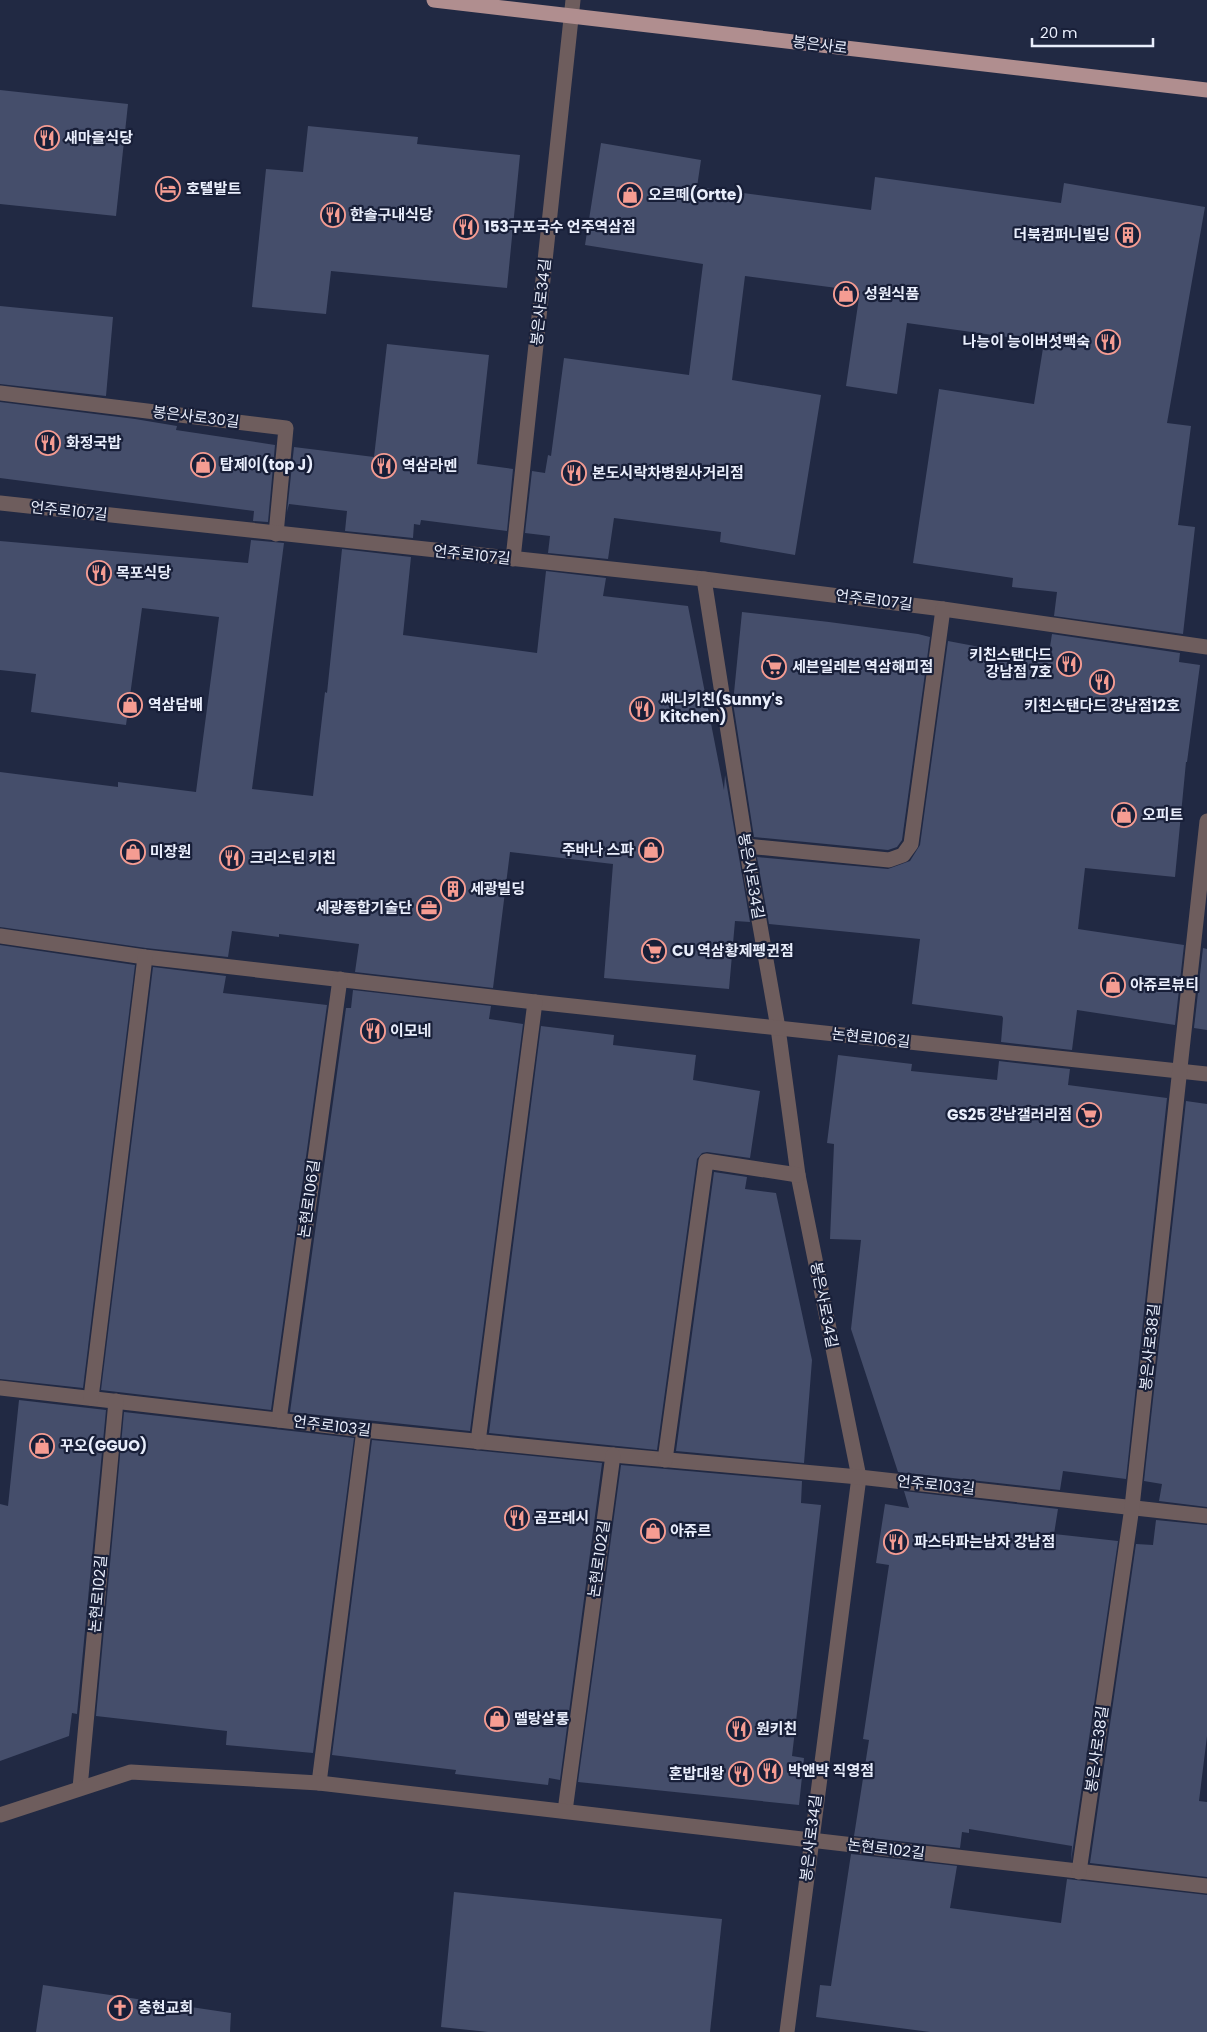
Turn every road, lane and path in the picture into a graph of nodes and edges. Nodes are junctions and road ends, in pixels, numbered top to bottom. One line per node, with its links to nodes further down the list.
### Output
1 (434, 0): 3 (main road, 봉은사로)
2 (573, 0): 3 (street, 봉은사로34길)
3 (571, 16): 4 (main road, 봉은사로); 8 (street, 봉은사로34길)
4 (1207, 90)
5 (0, 393): 7 (street, 봉은사로30길)
6 (0, 503): 7 (street, 언주로107길)
7 (276, 534): 8 (street, 언주로107길)
8 (513, 559): 9 (street, 언주로107길)
9 (704, 579): 10 (street, 언주로107길); 13 (street, 봉은사로34길)
10 (943, 609): 11 (street, 언주로107길); 13 (street)
11 (1207, 647)
12 (1207, 821): 19 (street, 봉은사로38길)
13 (746, 846): 18 (street, 봉은사로34길)
14 (0, 936): 15 (street, 논현로106길)
15 (145, 957): 16 (street, 논현로106길); 23 (street)
16 (340, 979): 17 (street, 논현로106길); 25 (street, 논현로106길)
17 (535, 1002): 18 (street, 논현로106길); 27 (street)
18 (778, 1028): 19 (street, 논현로106길); 21 (street, 봉은사로34길)
19 (1180, 1071): 20 (street, 논현로106길); 31 (street, 봉은사로38길)
20 (1207, 1074)
21 (798, 1175): 29 (street); 30 (street, 봉은사로34길)
22 (0, 1388): 23 (street, 언주로103길)
23 (91, 1398): 24 (street, 언주로103길)
24 (116, 1401): 25 (street, 언주로103길); 34 (street, 논현로102길)
25 (279, 1420): 26 (street, 언주로103길)
26 (364, 1430): 27 (street, 언주로103길); 33 (street)
27 (478, 1442): 28 (street, 언주로103길)
28 (613, 1455): 29 (street, 언주로103길); 35 (street, 논현로102길)
29 (665, 1460): 30 (street, 언주로103길)
30 (859, 1477): 31 (street, 언주로103길); 37 (street, 봉은사로34길)
31 (1132, 1507): 32 (street, 언주로103길); 38 (street, 봉은사로38길)
32 (1207, 1516)
33 (319, 1783): 34 (street, 논현로102길); 35 (street, 논현로102길)
34 (80, 1788): 36 (street, 논현로102길)
35 (565, 1811): 37 (street, 논현로102길)
36 (0, 1815)
37 (810, 1840): 38 (street, 논현로102길); 40 (street, 봉은사로34길)
38 (1079, 1872): 39 (street, 논현로102길)
39 (1207, 1886)
40 (786, 2032)

